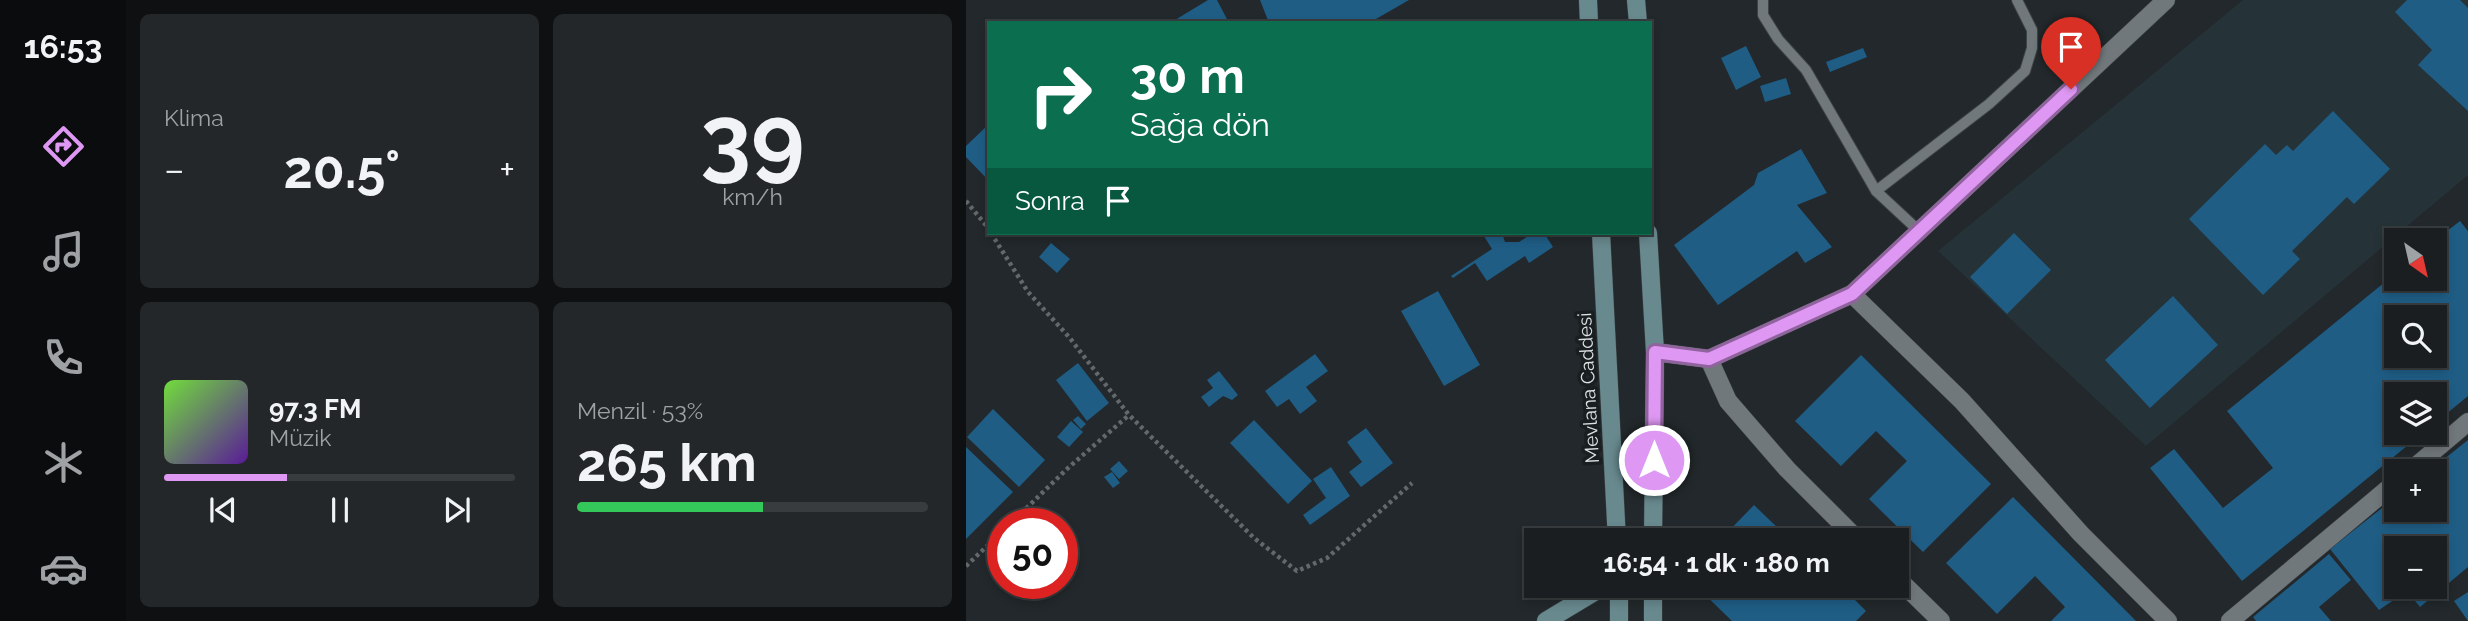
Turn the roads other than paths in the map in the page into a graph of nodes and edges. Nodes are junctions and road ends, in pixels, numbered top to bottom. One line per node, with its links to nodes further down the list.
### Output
1 (1588, 0): 6 (main road)
2 (1636, 0): 7 (main road)
3 (1763, 0): 8 (lane)
4 (2017, 0): 8 (lane)
5 (2166, 0): 9 (street)
6 (1589, 21)
7 (1638, 21)
8 (1876, 191): 9 (lane)
9 (1919, 231): 12 (street)
10 (1601, 235): 18 (main road, Mevlana Caddesi)
11 (1648, 235): 13 (main road)
12 (1852, 294): 14 (street); 29 (street)
13 (1655, 352): 14 (street); 19 (main road)
14 (1709, 359): 20 (street)
15 (2468, 422): 16 (street)
16 (2424, 459)
17 (2384, 492): 30 (street)
18 (1617, 528)
19 (1653, 528)
20 (1846, 528)
21 (1909, 590): 28 (street)
22 (1584, 598): 25 (main road)
23 (1619, 598): 26 (main road)
24 (1653, 598): 27 (main road)
25 (1546, 621)
26 (1619, 621)
27 (1653, 621)
28 (1941, 621)
29 (2168, 621)
30 (2230, 621)

